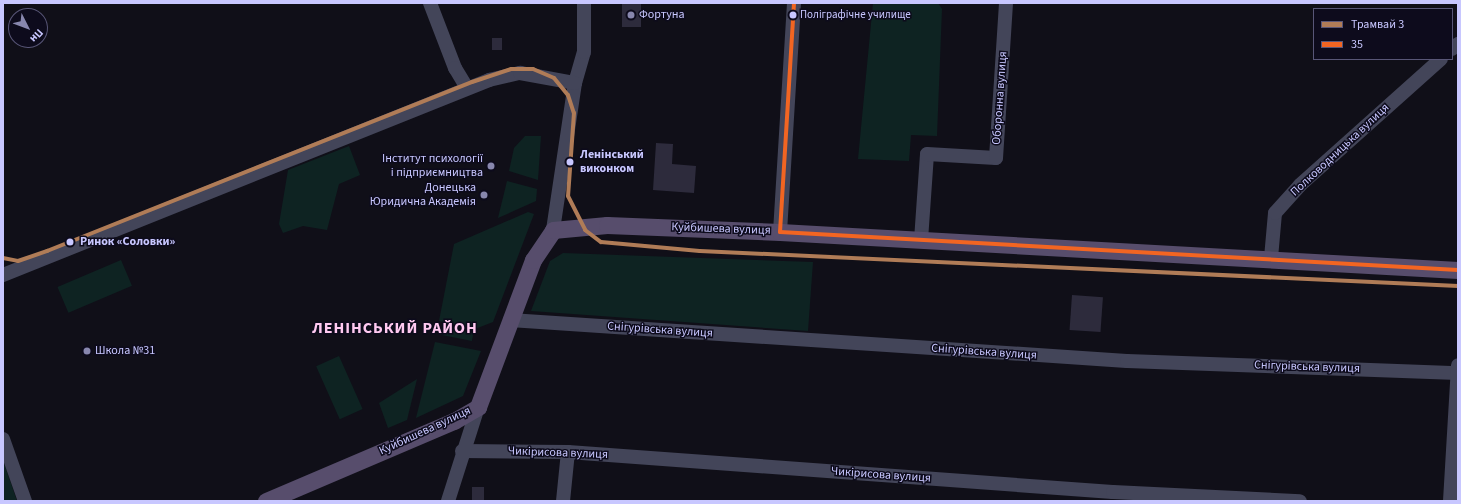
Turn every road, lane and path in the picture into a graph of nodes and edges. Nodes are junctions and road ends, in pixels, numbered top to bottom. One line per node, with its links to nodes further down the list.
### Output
1 (430, 3): 7 (street)
2 (584, 3): 6 (street)
3 (794, 3): 9 (street)
4 (1006, 3): 10 (street, Оборонна вулиця)
5 (1440, 60): 11 (street, Полководницька вулиця)
6 (575, 83): 7 (street); 8 (street)
7 (467, 88): 13 (street)
8 (553, 230): 9 (main road, Куйбишева вулиця); 14 (main road, Куйбишева вулиця)
9 (780, 232): 10 (main road, Куйбишева вулиця)
10 (921, 240): 11 (main road, Куйбишева вулиця)
11 (1271, 258): 12 (main road, Куйбишева вулиця)
12 (1458, 270)
13 (3, 275)
14 (510, 320): 15 (street, Снігурівська вулиця); 16 (main road, Куйбишева вулиця)
15 (1457, 370): 25 (street)
16 (478, 407): 18 (street); 21 (main road, Куйбишева вулиця)
17 (3, 439): 20 (street)
18 (462, 451): 19 (street, Чикірисова вулиця); 22 (street)
19 (568, 452): 23 (street); 24 (street, Чикірисова вулиця)
20 (25, 501)
21 (266, 501)
22 (448, 501)
23 (563, 501)
24 (1300, 501)
25 (1450, 501)

